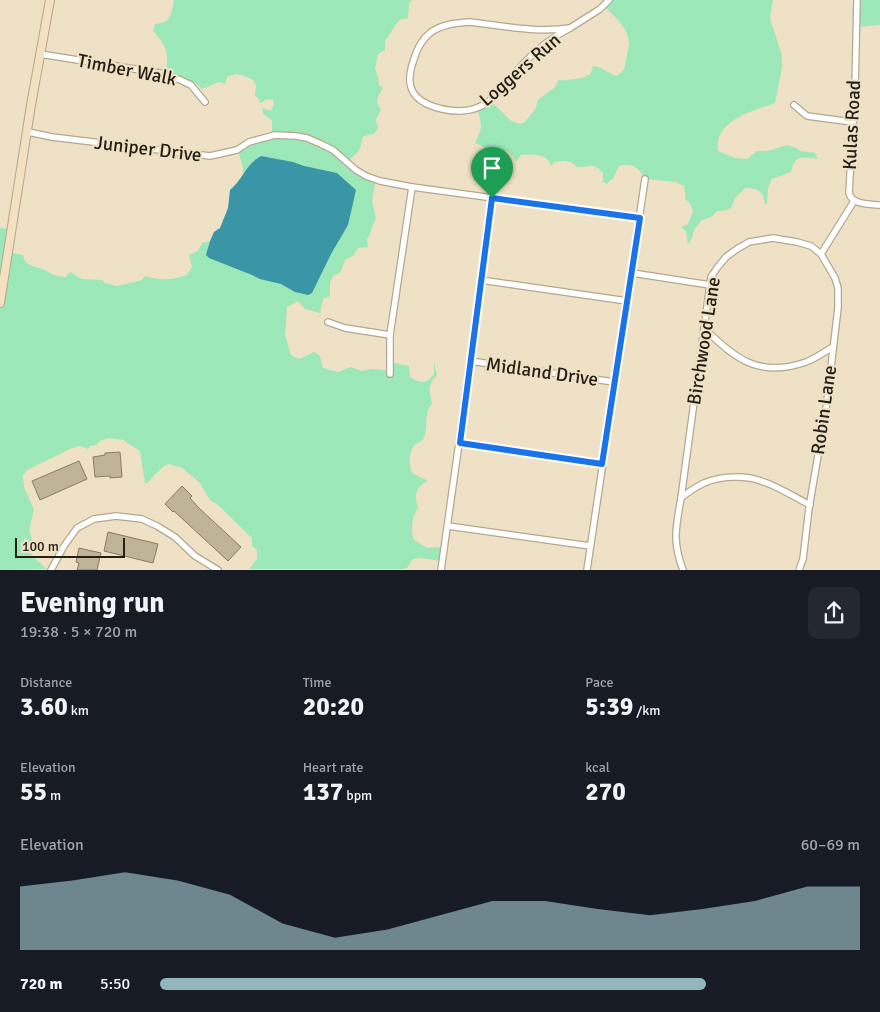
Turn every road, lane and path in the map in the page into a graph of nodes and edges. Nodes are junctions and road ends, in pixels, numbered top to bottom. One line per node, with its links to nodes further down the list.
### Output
1 (50, 0): 5 (street)
2 (609, 0): 4 (street, Loggers Run)
3 (857, 0): 8 (street, Kulas Road)
4 (570, 28): 4 (street, Loggers Run)
5 (40, 54): 6 (street, Timber Walk); 9 (street)
6 (205, 102)
7 (794, 105): 8 (street)
8 (852, 122): 13 (street, Kulas Road)
9 (28, 132): 11 (street, Juniper Drive); 21 (street)
10 (645, 180): 15 (street)
11 (412, 187): 12 (street, Juniper Drive); 24 (street)
12 (492, 198): 15 (street, Juniper Drive); 18 (street)
13 (854, 201): 14 (street); 16 (street)
14 (880, 205)
15 (640, 218): 17 (street)
16 (821, 254): 19 (street, Birchwood Lane); 25 (street, Robin Lane)
17 (632, 273): 19 (street); 20 (street)
18 (481, 280): 20 (street); 26 (street)
19 (710, 286): 23 (street, Birchwood Lane)
20 (626, 301): 28 (street)
21 (0, 303)
22 (328, 322): 24 (street)
23 (704, 328): 25 (street); 31 (street, Birchwood Lane)
24 (390, 335): 27 (street)
25 (833, 347): 32 (street, Robin Lane)
26 (470, 361): 28 (street, Midland Drive); 29 (street)
27 (390, 374)
28 (614, 382): 30 (street)
29 (460, 443): 30 (street); 33 (street)
30 (602, 464): 34 (street)
31 (681, 498): 32 (street); 39 (street, Birchwood Lane)
32 (810, 505): 40 (street, Robin Lane)
33 (448, 526): 34 (street); 37 (street)
34 (590, 546): 38 (street)
35 (51, 570): 36 (street)
36 (218, 570)
37 (441, 570)
38 (587, 570)
39 (683, 570)
40 (799, 570)

